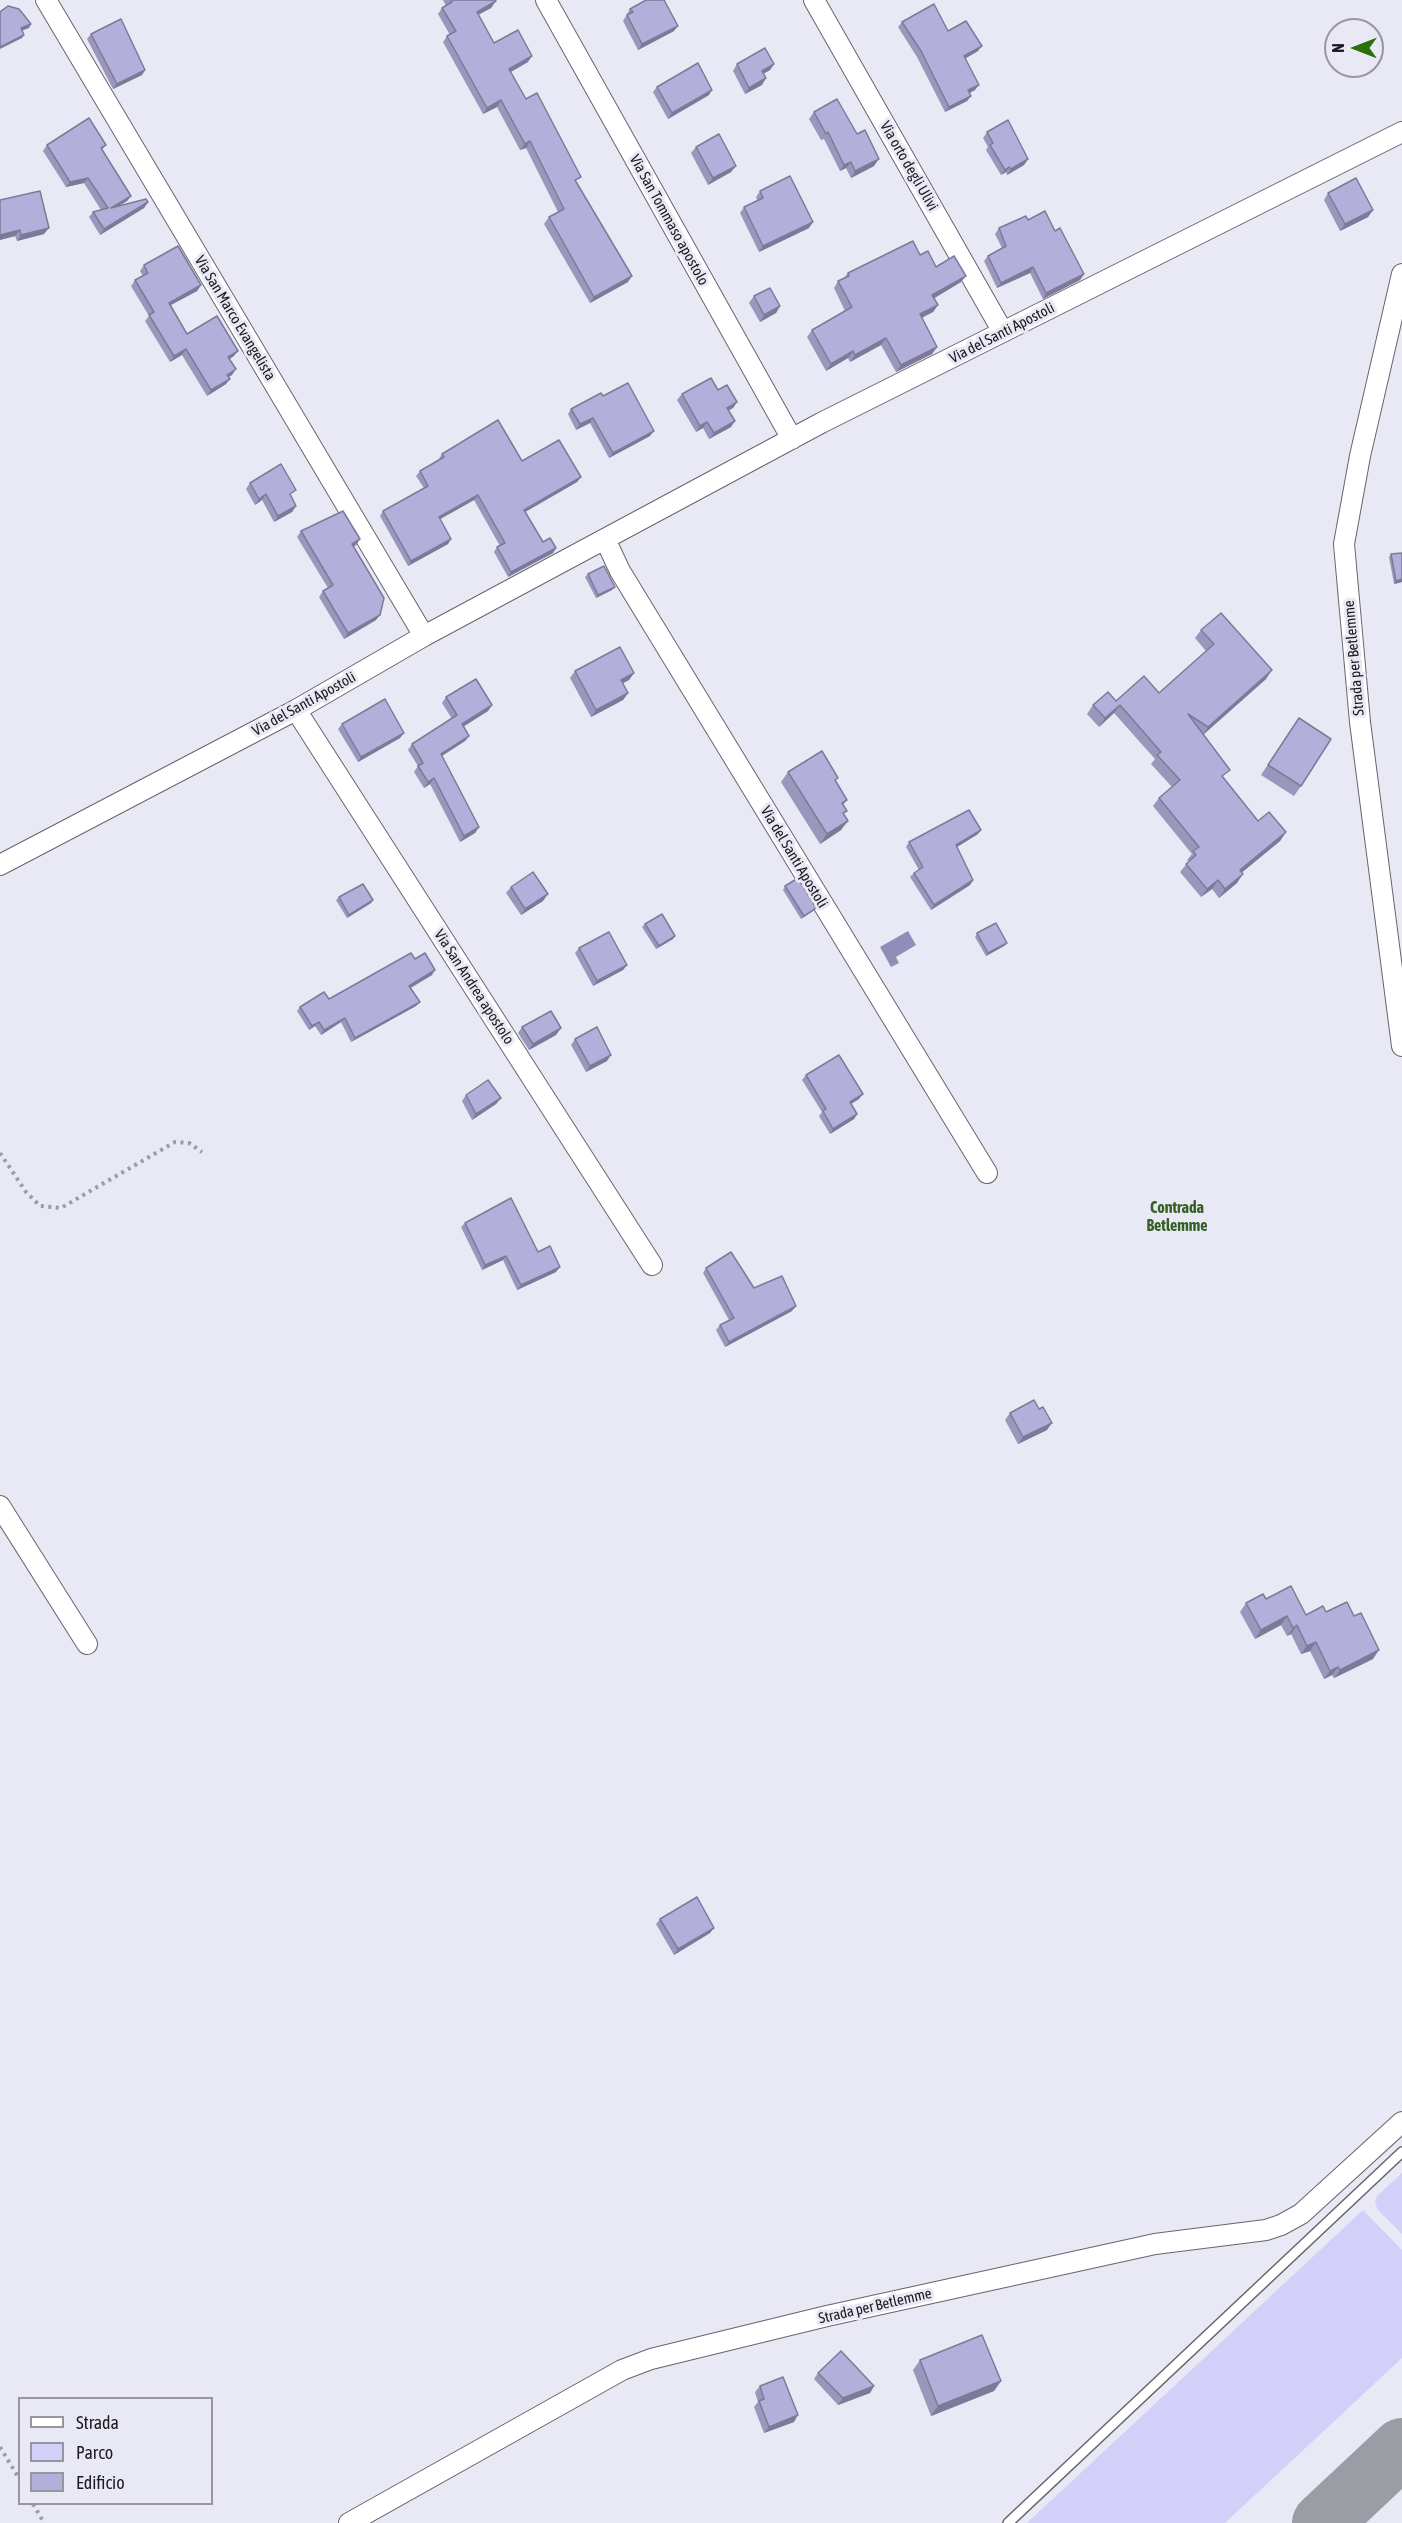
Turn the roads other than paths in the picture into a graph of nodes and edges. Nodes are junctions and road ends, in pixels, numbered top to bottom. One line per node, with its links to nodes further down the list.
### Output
1 (46, 0): 9 (street, Via San Marco Evangelista)
2 (546, 0): 7 (street, Via San Tommaso apostolo)
3 (814, 0): 6 (street, Via orto degli Ulivi)
4 (1402, 132): 6 (street, Via del Santi Apostoli)
5 (1402, 274): 12 (street, Strada per Betlemme)
6 (1003, 332): 7 (street, Via del Santi Apostoli)
7 (792, 439): 8 (street, Via del Santi Apostoli)
8 (605, 539): 9 (street, Via del Santi Apostoli); 14 (street, Via del Santi Apostoli)
9 (424, 636): 10 (street, Via del Santi Apostoli)
10 (296, 710): 11 (street, Via del Santi Apostoli); 15 (street, Via San Andrea apostolo)
11 (0, 865)
12 (1394, 921): 13 (street, Strada per Betlemme)
13 (1402, 1046)
14 (987, 1173)
15 (652, 1265)
16 (0, 1506): 17 (street)
17 (87, 1644)
18 (1402, 2122): 20 (street, Strada per Betlemme)
19 (1402, 2152): 21 (lane)
20 (349, 2523)
21 (1008, 2523)

